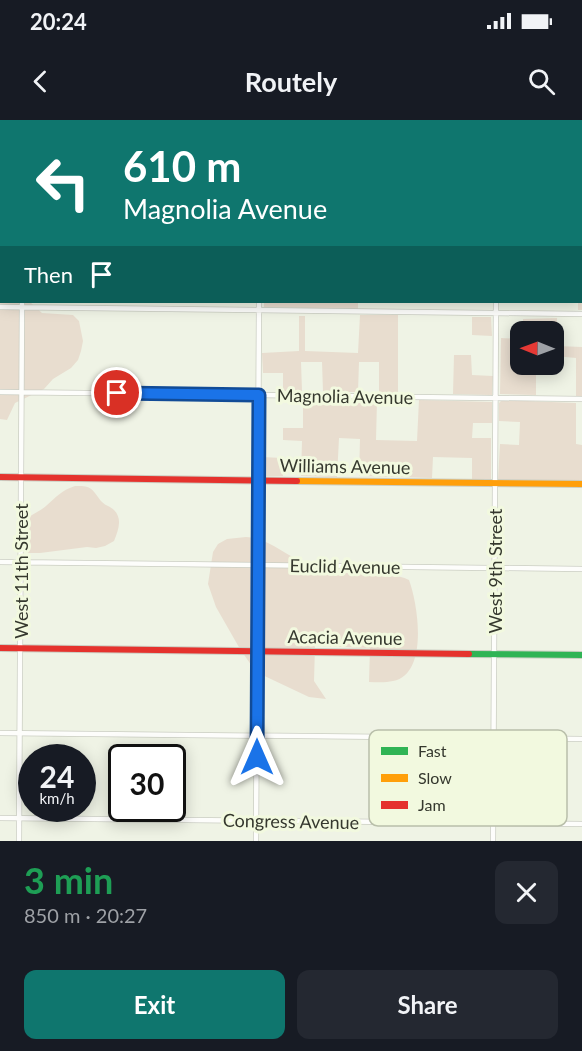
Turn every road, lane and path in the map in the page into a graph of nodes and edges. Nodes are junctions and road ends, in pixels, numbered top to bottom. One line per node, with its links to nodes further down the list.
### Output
1 (259, 303): 5 (street)
2 (496, 303): 6 (street, West 9th Street)
3 (22, 304): 4 (street); 5 (street); 9 (street, West 11th Street)
4 (0, 307)
5 (259, 310): 6 (street); 10 (street)
6 (496, 313): 7 (street); 11 (street, West 9th Street)
7 (582, 314)
8 (0, 392): 9 (street, Magnolia Avenue)
9 (22, 392): 10 (street, Magnolia Avenue); 14 (street, West 11th Street)
10 (259, 395): 11 (street, Magnolia Avenue); 15 (street)
11 (496, 398): 12 (street, Magnolia Avenue); 16 (street, West 9th Street)
12 (582, 399)
13 (0, 477): 14 (street, Williams Avenue)
14 (22, 478): 15 (street, Williams Avenue); 19 (street, West 11th Street)
15 (259, 480): 16 (street, Williams Avenue); 20 (street)
16 (496, 483): 17 (street, Williams Avenue); 21 (street, West 9th Street)
17 (582, 484)
18 (0, 562): 19 (street, Euclid Avenue)
19 (21, 562): 20 (street, Euclid Avenue); 24 (street, West 11th Street)
20 (259, 565): 21 (street, Euclid Avenue); 25 (street)
21 (495, 568): 22 (street, Euclid Avenue); 26 (street, West 9th Street)
22 (582, 569)
23 (0, 648): 24 (street, Acacia Avenue)
24 (21, 648): 25 (street, Acacia Avenue); 30 (street, West 11th Street)
25 (258, 651): 26 (street, Acacia Avenue); 31 (street)
26 (495, 654): 27 (street, Acacia Avenue); 28 (street, West 9th Street)
27 (582, 655)
28 (494, 730)
29 (0, 733): 30 (street)
30 (20, 733): 31 (street); 35 (street, West 11th Street)
31 (257, 736): 32 (street); 39 (street)
32 (369, 737)
33 (567, 740): 34 (street)
34 (582, 740)
35 (20, 744)
36 (0, 818): 37 (street, Congress Avenue)
37 (18, 818)
38 (96, 819): 39 (street, Congress Avenue)
39 (256, 821): 41 (street, Congress Avenue); 45 (street)
40 (20, 822): 44 (street, West 11th Street)
41 (369, 822)
42 (567, 824): 43 (street, Congress Avenue)
43 (582, 824)
44 (19, 841)
45 (256, 841)

